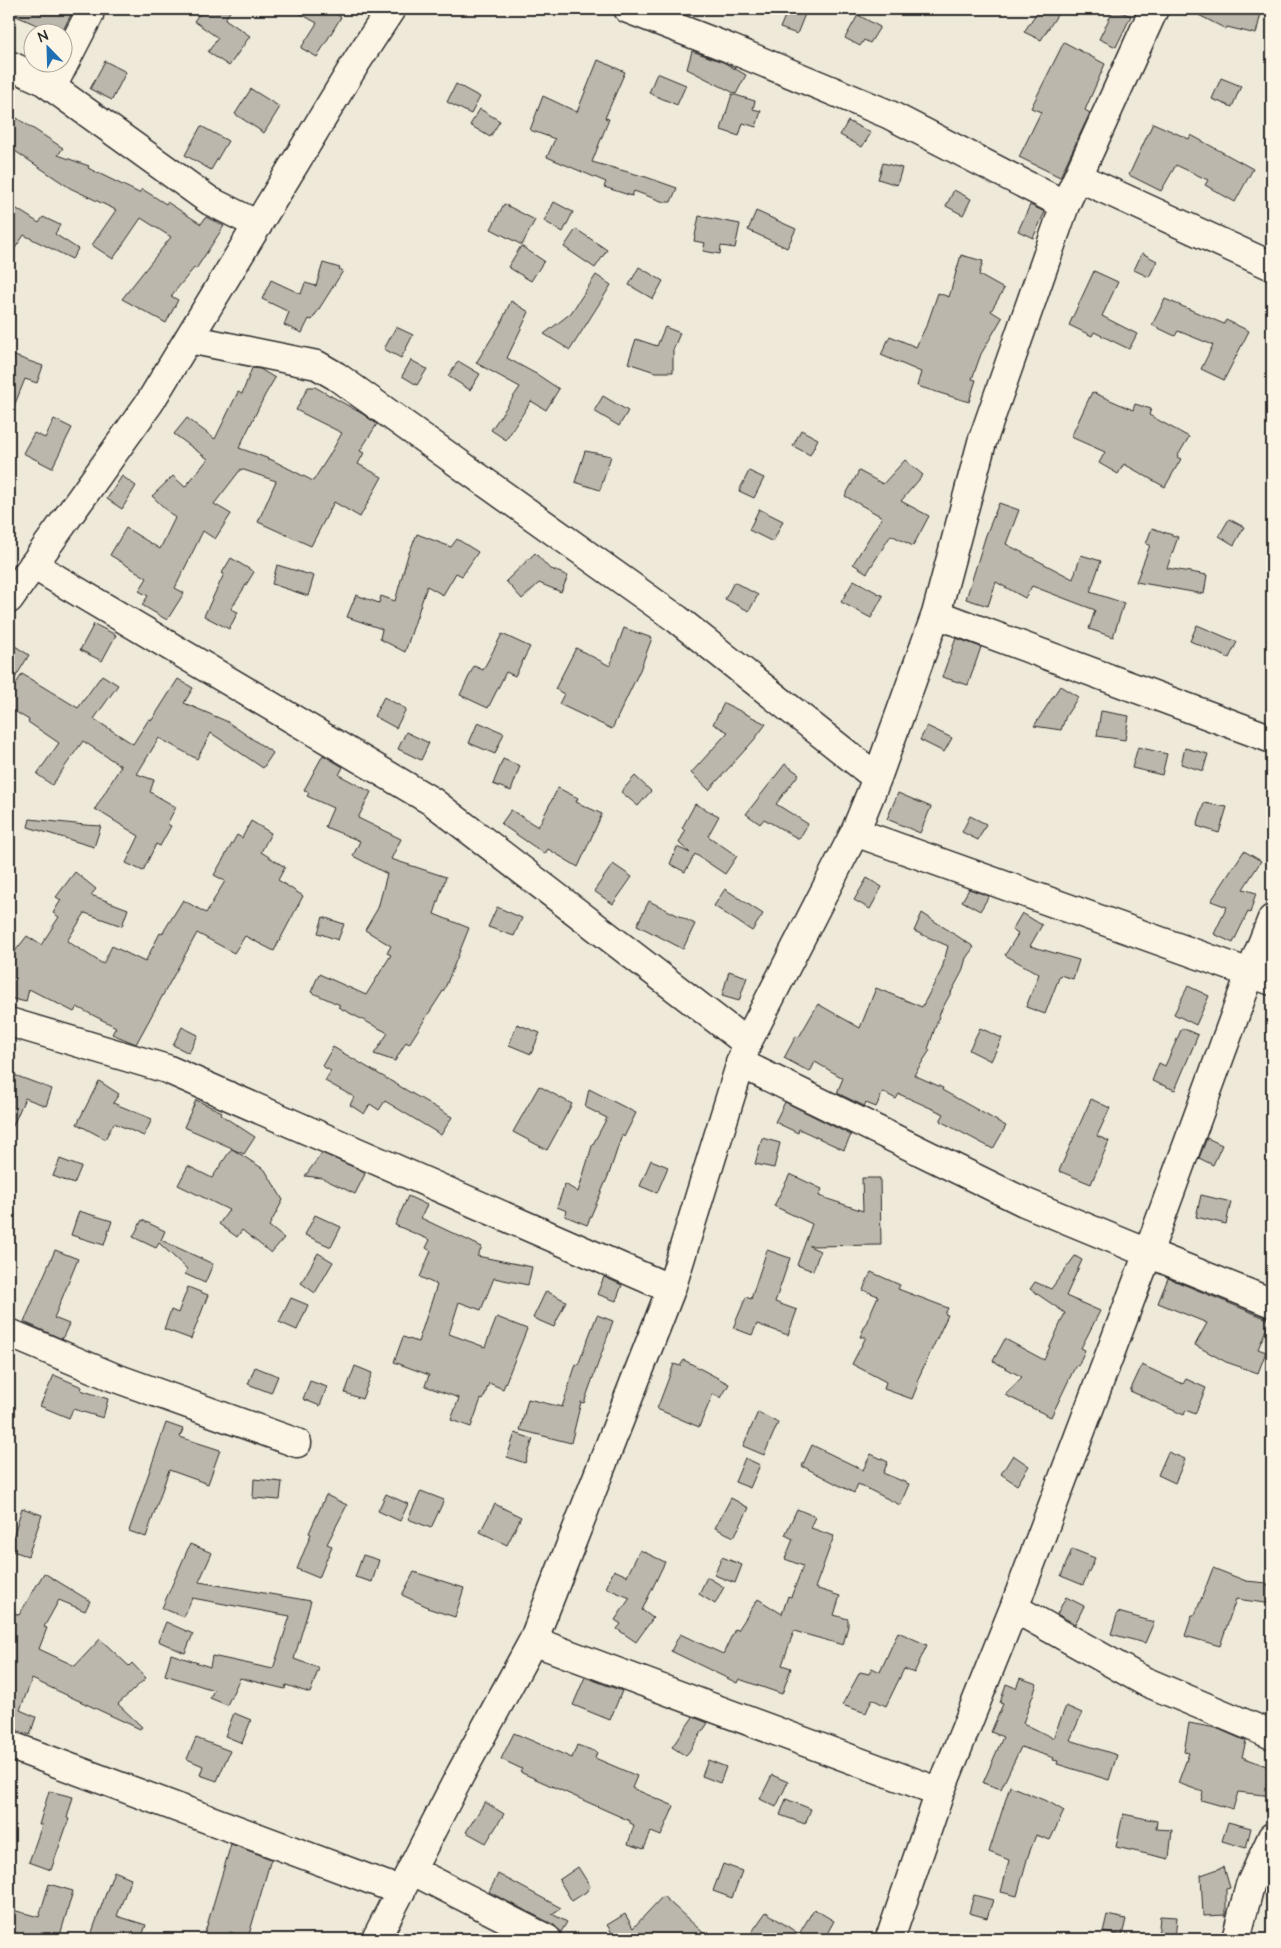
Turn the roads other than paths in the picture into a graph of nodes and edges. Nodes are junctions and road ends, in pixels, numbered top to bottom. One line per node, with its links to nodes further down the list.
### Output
1 (90, 9): 6 (street)
2 (391, 9): 9 (street)
3 (628, 9): 8 (street)
4 (1154, 9): 7 (street)
5 (9, 65): 6 (street)
6 (52, 88): 9 (street)
7 (1078, 177): 8 (street); 10 (street)
8 (1065, 205): 14 (street)
9 (258, 225): 11 (street)
10 (1272, 266)
11 (189, 339): 12 (street); 16 (street)
12 (33, 565): 13 (street); 21 (street)
13 (9, 599)
14 (936, 614): 15 (street); 16 (street)
15 (1272, 739)
16 (877, 778): 17 (street)
17 (855, 832): 19 (street); 21 (street)
18 (1272, 919): 19 (street)
19 (1261, 978): 22 (street)
20 (9, 1022): 23 (street)
21 (744, 1053): 22 (street); 23 (street)
22 (1148, 1253): 24 (street); 27 (street)
23 (671, 1289): 28 (street)
24 (1272, 1303)
25 (9, 1333): 26 (street)
26 (297, 1443)
27 (1014, 1608): 29 (street); 31 (street)
28 (533, 1641): 31 (street); 33 (street)
29 (1272, 1735)
30 (10, 1751): 33 (street)
31 (940, 1792): 36 (street)
32 (1272, 1837): 37 (street)
33 (406, 1880): 34 (street); 35 (street)
34 (376, 1939)
35 (547, 1939)
36 (889, 1939)
37 (1236, 1939)

